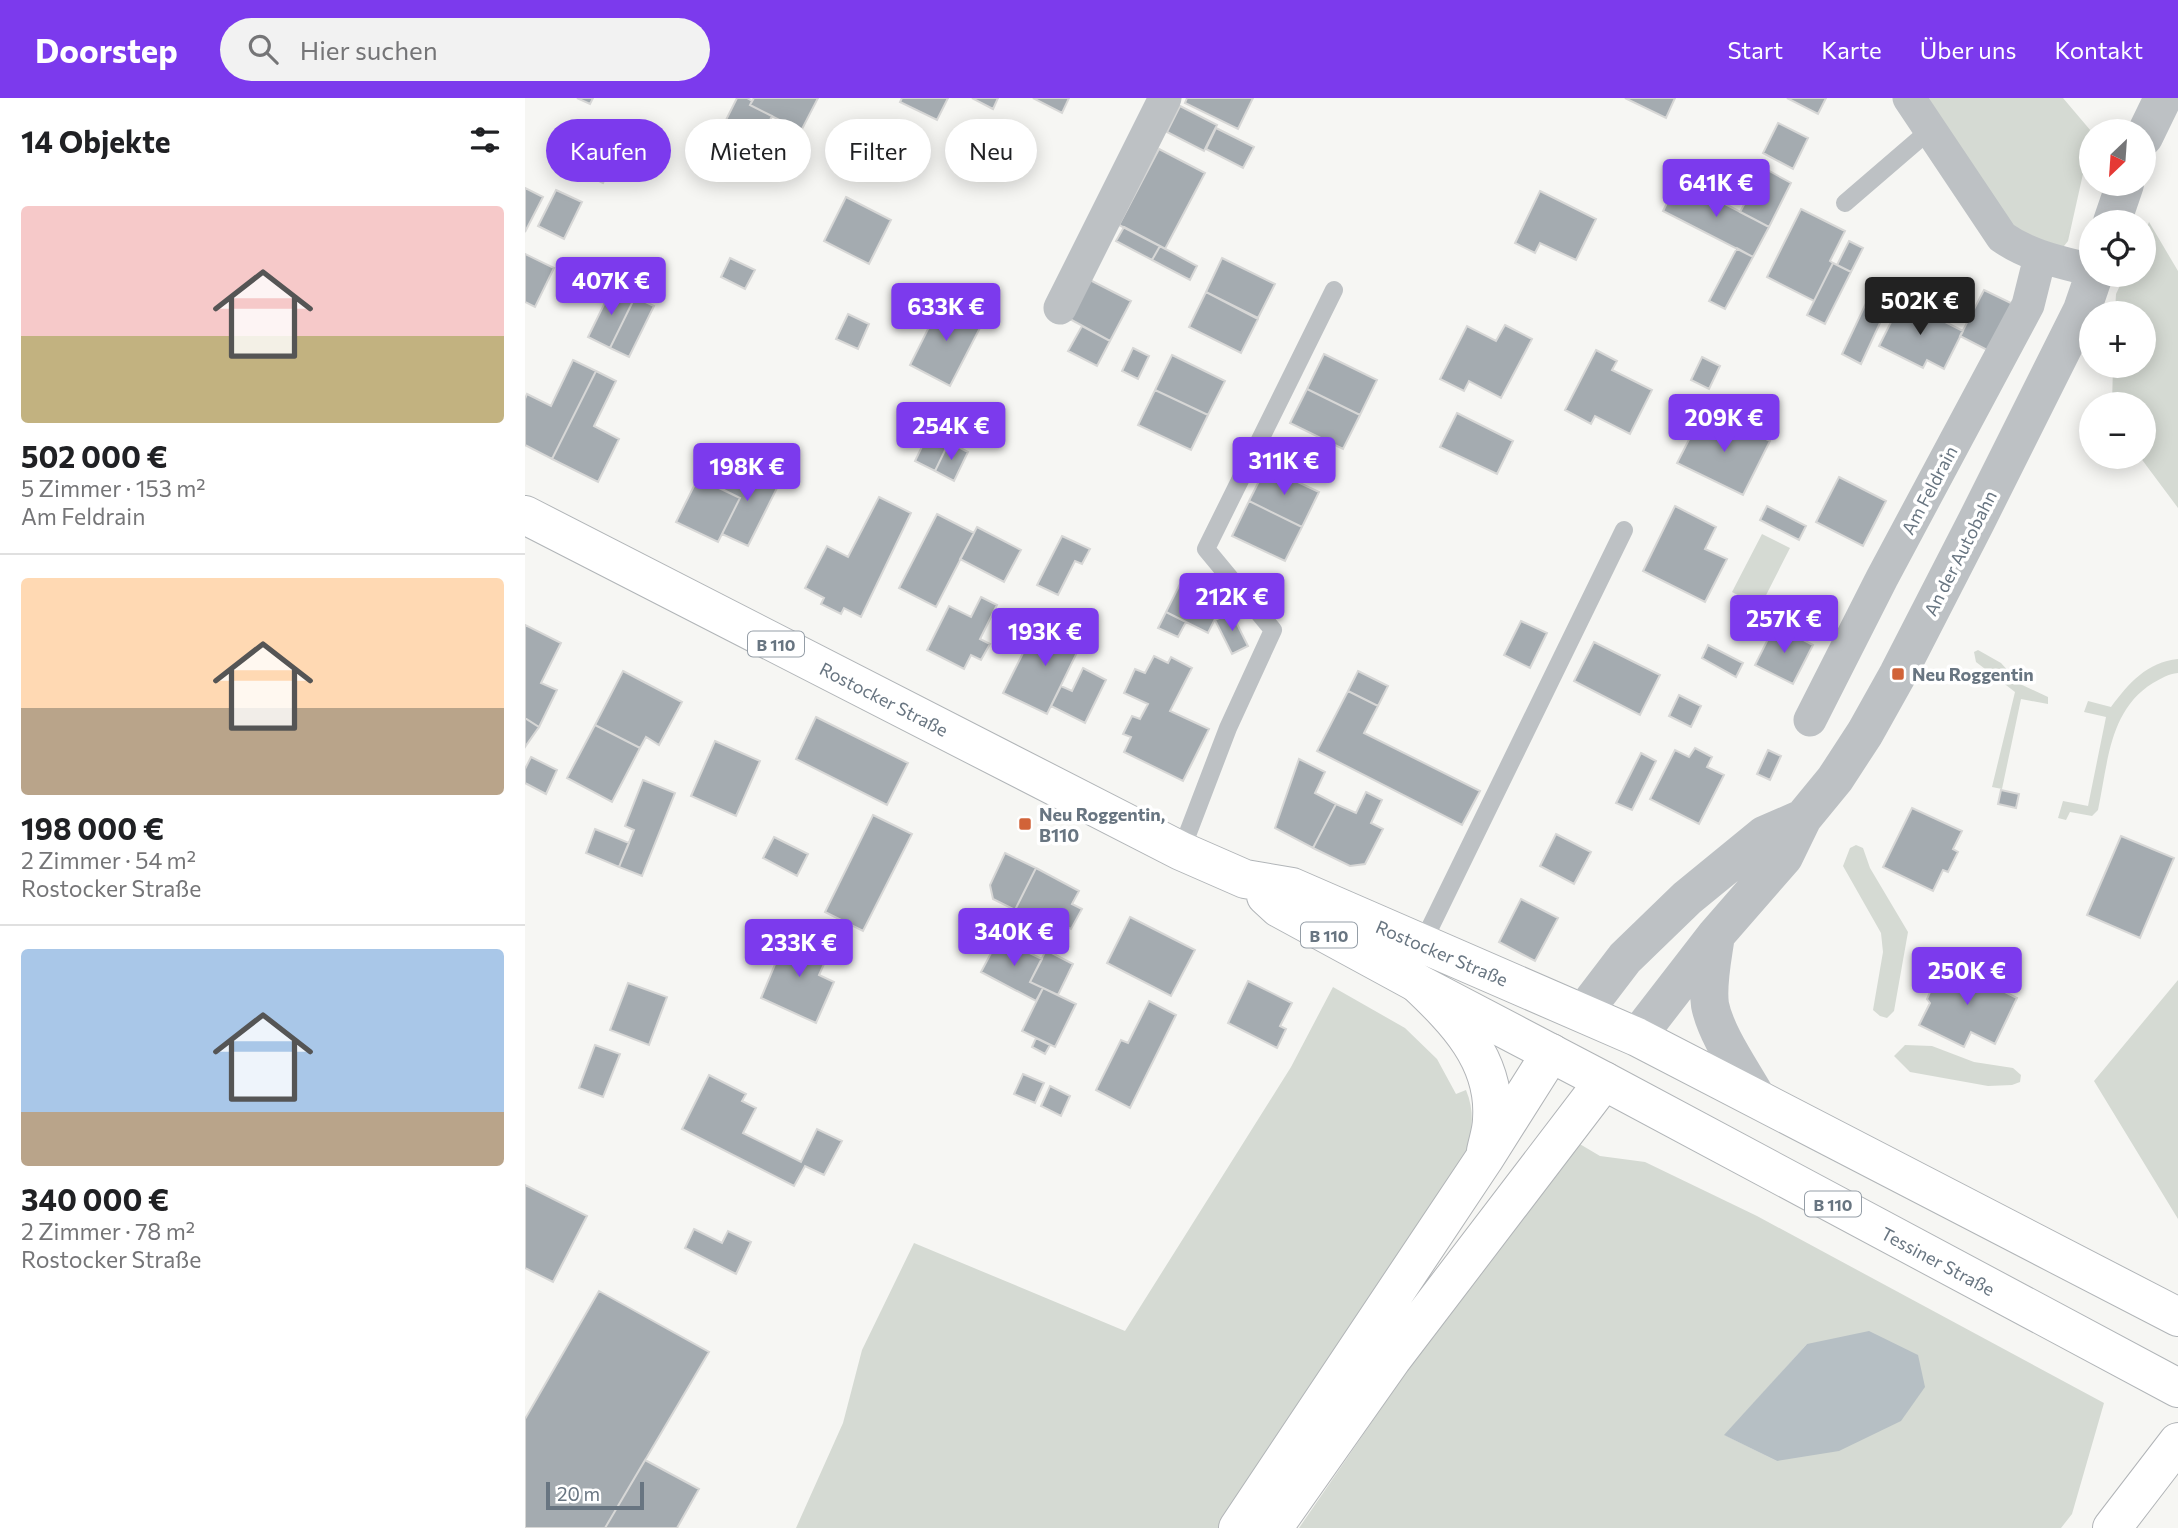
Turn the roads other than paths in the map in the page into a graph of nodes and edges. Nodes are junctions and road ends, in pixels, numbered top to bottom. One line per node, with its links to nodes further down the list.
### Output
1 (1165, 98): 11 (street)
2 (1909, 98): 5 (street)
3 (2163, 98): 4 (street)
4 (2153, 119)
5 (1931, 129): 6 (lane); 7 (street)
6 (1845, 203)
7 (2040, 257): 8 (street); 14 (street, Am Feldrain)
8 (2079, 267)
9 (2090, 287): 15 (street, An der Autobahn)
10 (1334, 290): 16 (lane)
11 (1060, 307)
12 (525, 516): 16 (main road, Rostocker Straße / B 110)
13 (1624, 530): 19 (lane)
14 (1810, 720)
15 (1803, 818): 18 (street, An der Autobahn); 21 (street, An der Autobahn)
16 (1181, 851): 17 (main road, Rostocker Straße / B 110)
17 (1245, 879): 19 (main road, Rostocker Straße / B 110); 20 (main road, Rostocker Straße / B 110)
18 (1716, 935): 22 (street, An der Autobahn); 25 (street)
19 (1422, 944): 21 (main road, Rostocker Straße / B 110)
20 (1417, 984): 23 (main road, Rostocker Straße / B 110); 26 (main road)
21 (1583, 1013): 22 (main road, Rostocker Straße / B 110); 23 (main road)
22 (1637, 1037): 24 (main road); 25 (main road, B 110)
23 (1552, 1053): 24 (main road, Tessiner Straße / B 110); 26 (main road)
24 (1604, 1081): 28 (main road, Tessiner Straße / B 110); 31 (main road)
25 (1757, 1098): 27 (main road, B 110)
26 (1485, 1159): 30 (main road)
27 (2178, 1317)
28 (2178, 1388)
29 (2178, 1442): 32 (main road)
30 (1238, 1528)
31 (1273, 1528)
32 (2112, 1528)

